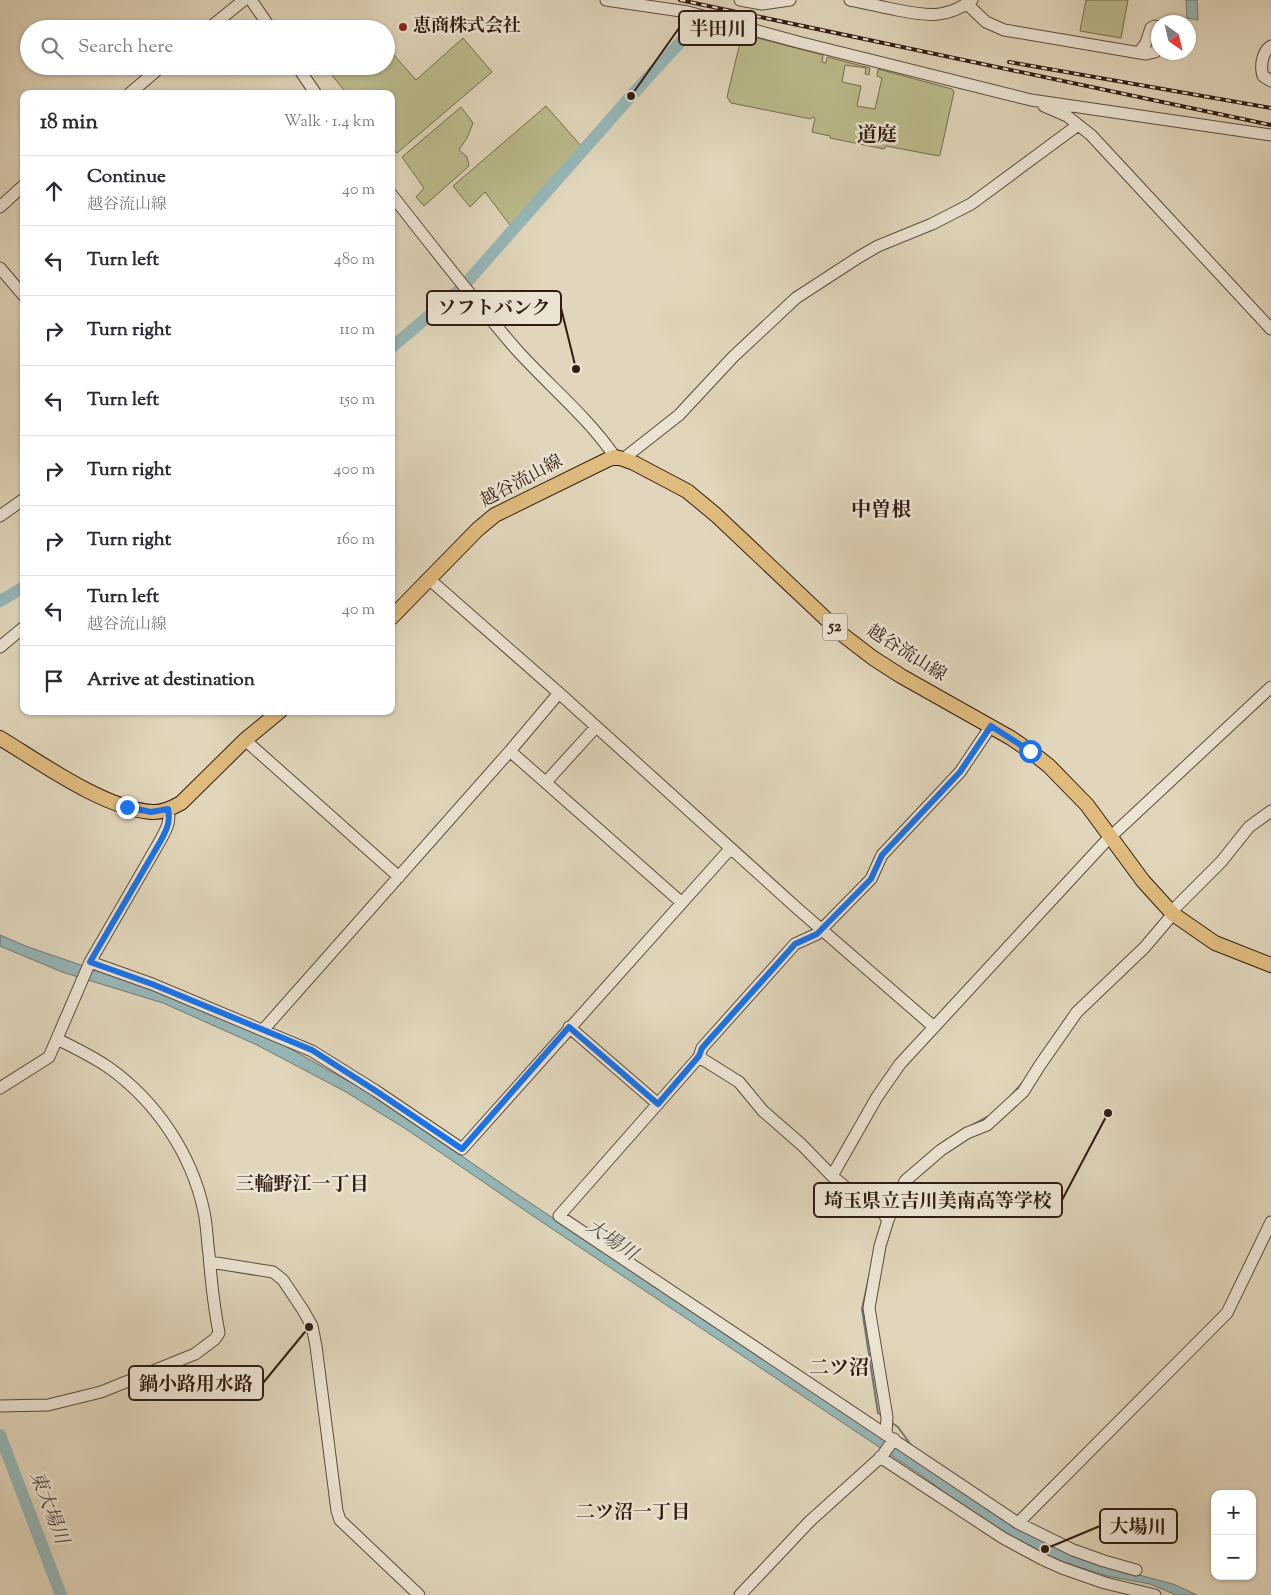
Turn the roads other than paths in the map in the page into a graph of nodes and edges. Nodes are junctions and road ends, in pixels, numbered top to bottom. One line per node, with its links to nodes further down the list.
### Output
1 (244, 0): 8 (street)
2 (251, 0): 9 (street)
3 (606, 0): 19 (street)
4 (740, 0): 5 (street)
5 (790, 0)
6 (850, 0): 7 (street)
7 (970, 2): 12 (street)
8 (219, 20)
9 (265, 20)
10 (1151, 28): 12 (street)
11 (1271, 46): 16 (street)
12 (1139, 53): 13 (street)
13 (1151, 53)
14 (151, 75): 17 (street)
15 (303, 75): 18 (street)
16 (1271, 81)
17 (134, 90)
18 (313, 90)
19 (1031, 100): 20 (street); 21 (street)
20 (1078, 125): 27 (street); 28 (street)
21 (1271, 135)
22 (20, 190): 24 (street)
23 (395, 199): 28 (street)
24 (0, 207)
25 (0, 268): 26 (street)
26 (20, 291)
27 (1271, 329)
28 (619, 458): 31 (main road, 越谷流山線); 39 (main road, 越谷流山線 / 52)
29 (20, 502): 30 (street)
30 (0, 516)
31 (429, 579): 32 (main road, 越谷流山線); 36 (street)
32 (395, 614)
33 (20, 630): 34 (street)
34 (0, 647)
35 (1271, 686): 46 (street)
36 (559, 693): 38 (street); 42 (street)
37 (275, 715): 41 (main road)
38 (596, 726): 43 (street); 47 (street)
39 (991, 726): 46 (main road, 越谷流山線 / 52); 51 (street)
40 (0, 738): 44 (main road)
41 (245, 740): 44 (main road); 48 (street)
42 (510, 752): 43 (street); 48 (street)
43 (546, 782): 49 (street)
44 (168, 809): 52 (street)
45 (1271, 811): 50 (street)
46 (1111, 836): 50 (main road, 越谷流山線 / 52); 55 (street)
47 (730, 848): 49 (street); 51 (street)
48 (399, 877): 56 (street)
49 (682, 903): 54 (street)
50 (1172, 913): 53 (main road, 越谷流山線 / 52); 62 (street)
51 (822, 929): 55 (street); 58 (street)
52 (89, 964): 56 (street); 57 (street)
53 (1271, 965)
54 (569, 1027): 56 (street); 60 (street)
55 (934, 1027): 61 (street)
56 (263, 1030)
57 (58, 1039): 59 (street); 64 (street)
58 (699, 1056): 60 (street); 61 (street)
59 (0, 1088)
60 (658, 1104): 66 (street)
61 (832, 1176): 62 (street)
62 (886, 1218): 66 (street)
63 (1271, 1222): 68 (street)
64 (210, 1262): 65 (street); 70 (street)
65 (0, 1406)
66 (890, 1438): 67 (street); 68 (street)
67 (881, 1456): 71 (street); 72 (street)
68 (1018, 1523): 69 (street)
69 (1136, 1570)
70 (419, 1595)
71 (740, 1595)
72 (1155, 1595)

